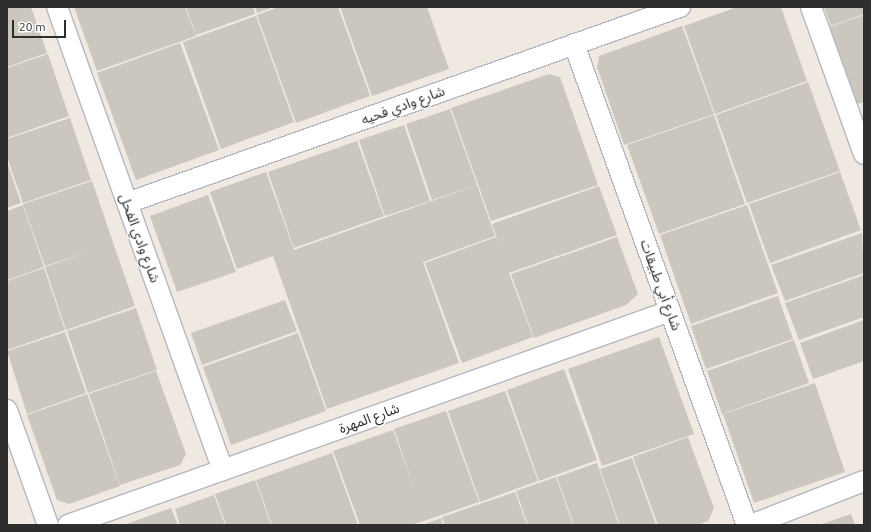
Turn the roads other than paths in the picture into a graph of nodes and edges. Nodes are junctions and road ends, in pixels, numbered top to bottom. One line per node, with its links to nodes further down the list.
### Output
1 (57, 7): 6 (street, شارع وادي الفحل)
2 (680, 7): 4 (street, شارع وادي فحيه)
3 (811, 7): 5 (street)
4 (574, 44): 6 (street, شارع وادي فحيه); 7 (street, شارع أبي طبيقات)
5 (864, 154)
6 (127, 203): 9 (street, شارع وادي الفحل)
7 (670, 311): 9 (street, شارع المهرة); 13 (street, شارع أبي طبيقات)
8 (7, 410): 11 (street)
9 (223, 470): 12 (street, شارع المهرة)
10 (864, 481): 14 (street)
11 (48, 525)
12 (68, 525)
13 (747, 525)
14 (751, 525)

